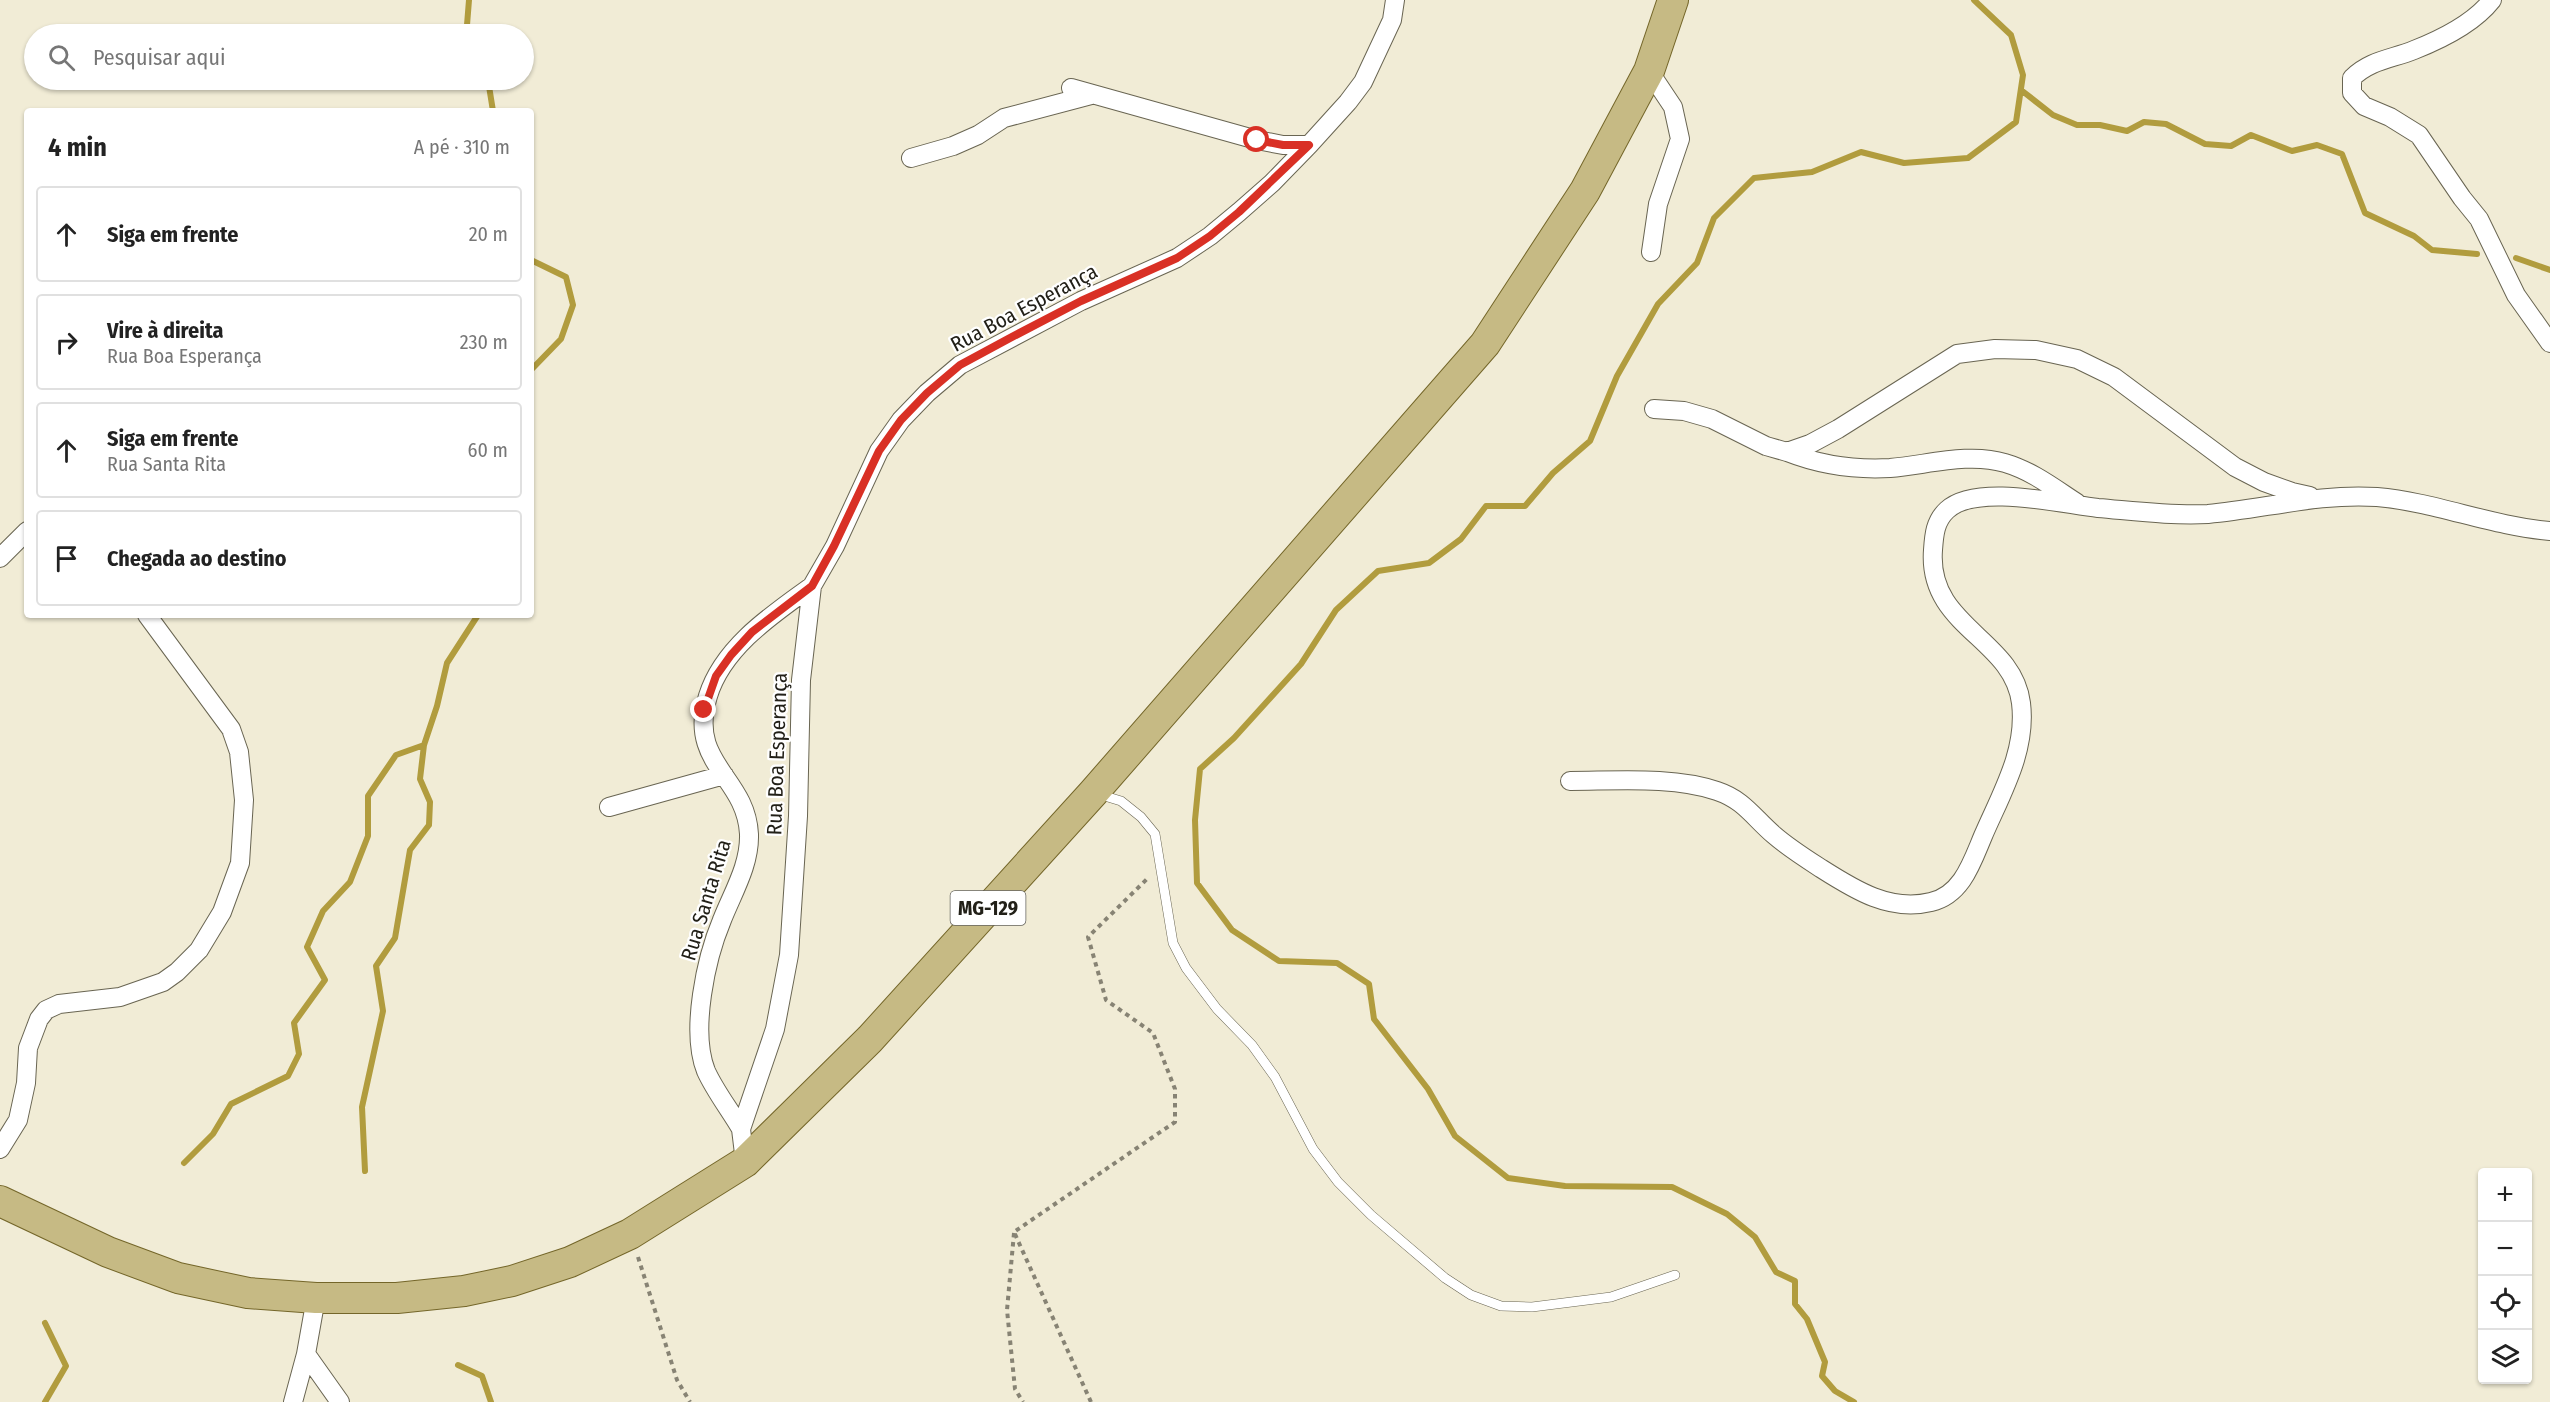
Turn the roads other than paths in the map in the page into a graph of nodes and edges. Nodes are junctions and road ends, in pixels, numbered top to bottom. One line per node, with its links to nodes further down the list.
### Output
1 (1395, 0): 7 (street, Rua Boa Esperança)
2 (1673, 0): 4 (main road, MG-129)
3 (2492, 0): 10 (street)
4 (1649, 71): 9 (street); 22 (main road, MG-129)
5 (1071, 88): 6 (street)
6 (1091, 95): 7 (street); 8 (street)
7 (1309, 145): 18 (street, Rua Boa Esperança)
8 (910, 158)
9 (1651, 252)
10 (2550, 343)
11 (1654, 409): 12 (street)
12 (1787, 452): 13 (street); 14 (street)
13 (2327, 499): 14 (street); 15 (street)
14 (2081, 506): 21 (street)
15 (2550, 531)
16 (24, 534): 17 (street)
17 (0, 558)
18 (812, 586): 20 (street, Rua Santa Rita); 24 (street, Rua Boa Esperança)
19 (149, 618): 25 (street)
20 (723, 775): 23 (street); 24 (street, Rua Santa Rita)
21 (1570, 781)
22 (1093, 793): 26 (main road, MG-129); 28 (lane)
23 (609, 807)
24 (741, 1129): 26 (street, Rua Boa Esperança)
25 (0, 1149)
26 (745, 1162): 29 (main road, MG-129)
27 (0, 1201): 29 (main road, MG-129)
28 (1675, 1275)
29 (316, 1298): 30 (street)
30 (306, 1354): 31 (street); 32 (street)
31 (293, 1402)
32 (340, 1402)

